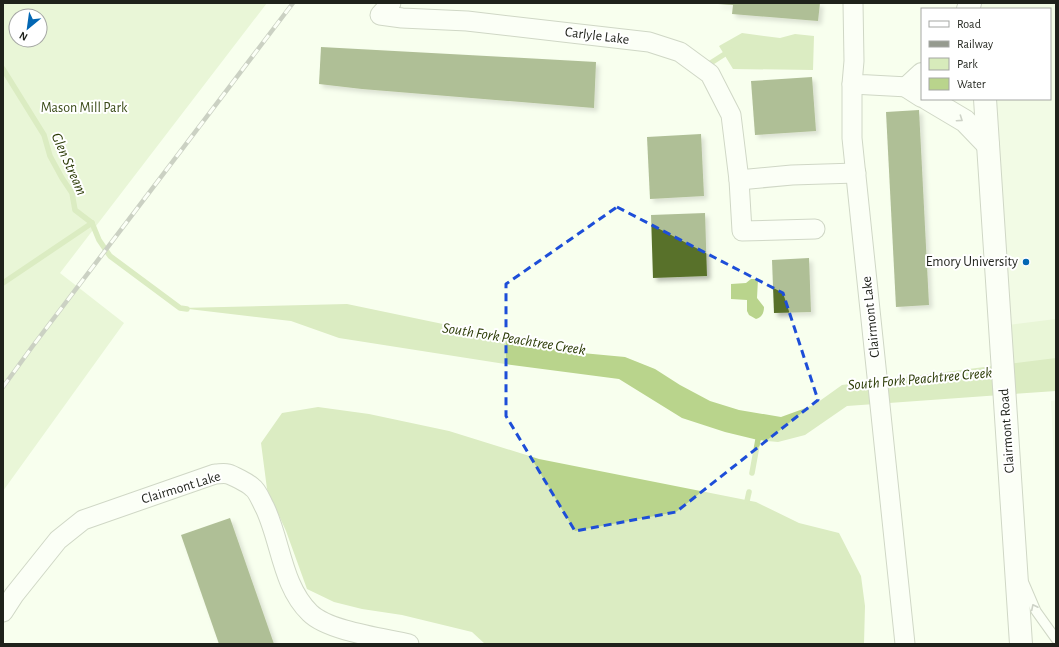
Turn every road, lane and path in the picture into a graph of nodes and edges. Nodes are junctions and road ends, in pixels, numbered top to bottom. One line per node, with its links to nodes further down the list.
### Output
1 (390, 3): 9 (street, Carlyle Lake)
2 (853, 3): 3 (street)
3 (852, 84): 4 (street); 8 (street, Clairmont Lake)
4 (917, 86)
5 (930, 100): 7 (main road, one-way to 7)
6 (985, 100): 7 (main road, Clairmont Road)
7 (988, 145): 11 (main road, Clairmont Road)
8 (856, 173): 9 (street); 15 (street, Clairmont Lake)
9 (738, 180): 10 (street, Carlyle Lake)
10 (815, 229)
11 (1016, 565): 13 (lane, one-way to 11); 16 (main road, Clairmont Road)
12 (3, 612): 14 (street, Clairmont Lake)
13 (1056, 639)
14 (408, 644)
15 (905, 644)
16 (1021, 644)

